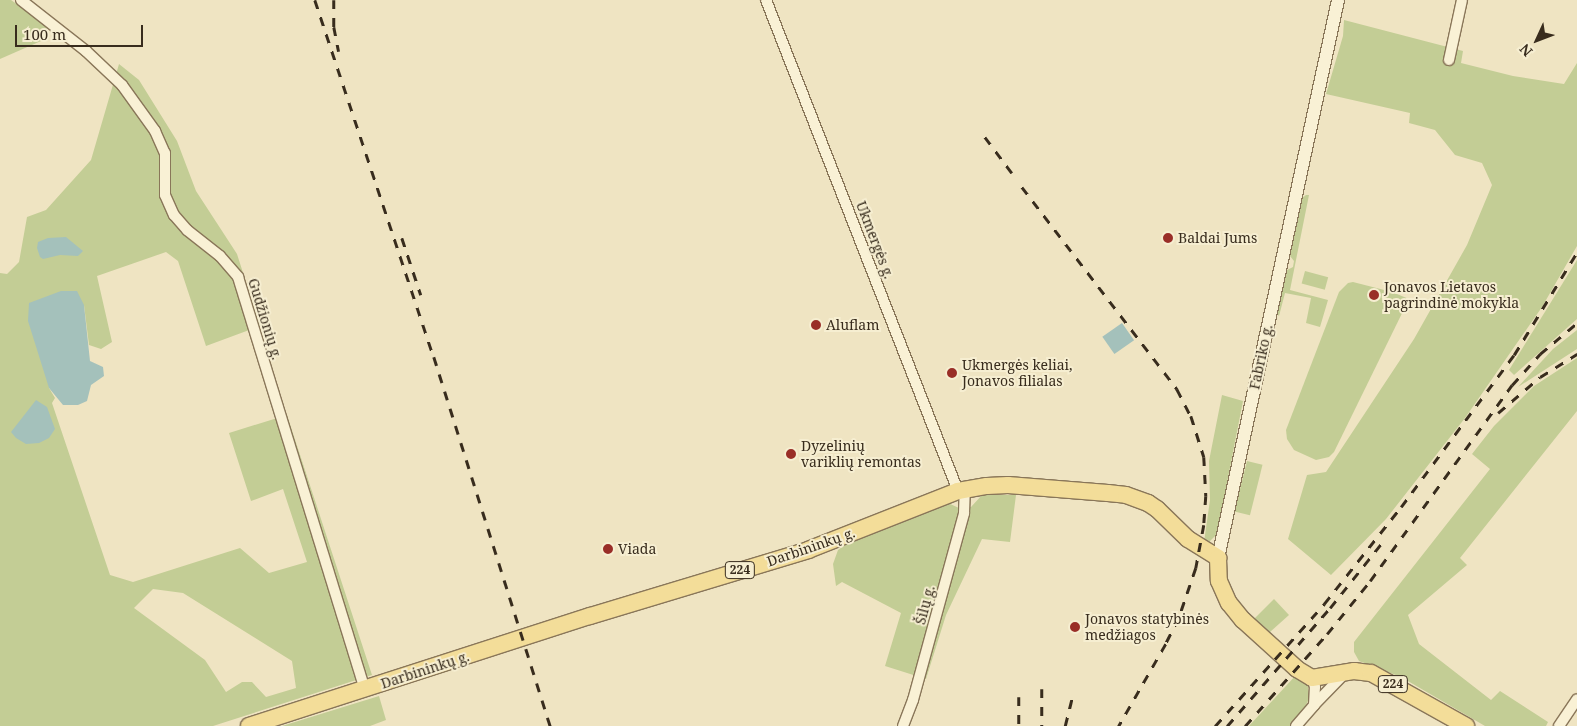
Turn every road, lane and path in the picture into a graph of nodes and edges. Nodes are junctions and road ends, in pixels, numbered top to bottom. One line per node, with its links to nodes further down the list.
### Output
1 (21, 0): 10 (street, Gudžionių g.)
2 (766, 0): 6 (street, Ukmergės g.)
3 (1338, 0): 7 (street, Fabriko g.)
4 (1462, 0): 5 (street)
5 (1449, 60)
6 (961, 490): 7 (main road, Darbininkų g. / 224); 10 (main road, Darbininkų g. / 224); 14 (street, Šilų g.)
7 (1218, 558): 9 (main road, Fabriko g.)
8 (1346, 672): 9 (main road, 224); 12 (street); 16 (main road, 224)
9 (1312, 678): 12 (street)
10 (364, 690): 13 (main road, Darbininkų g. / 224)
11 (1577, 699): 17 (street)
12 (1314, 705): 15 (street)
13 (249, 726)
14 (903, 726)
15 (1296, 726)
16 (1466, 726)
17 (1559, 726)

